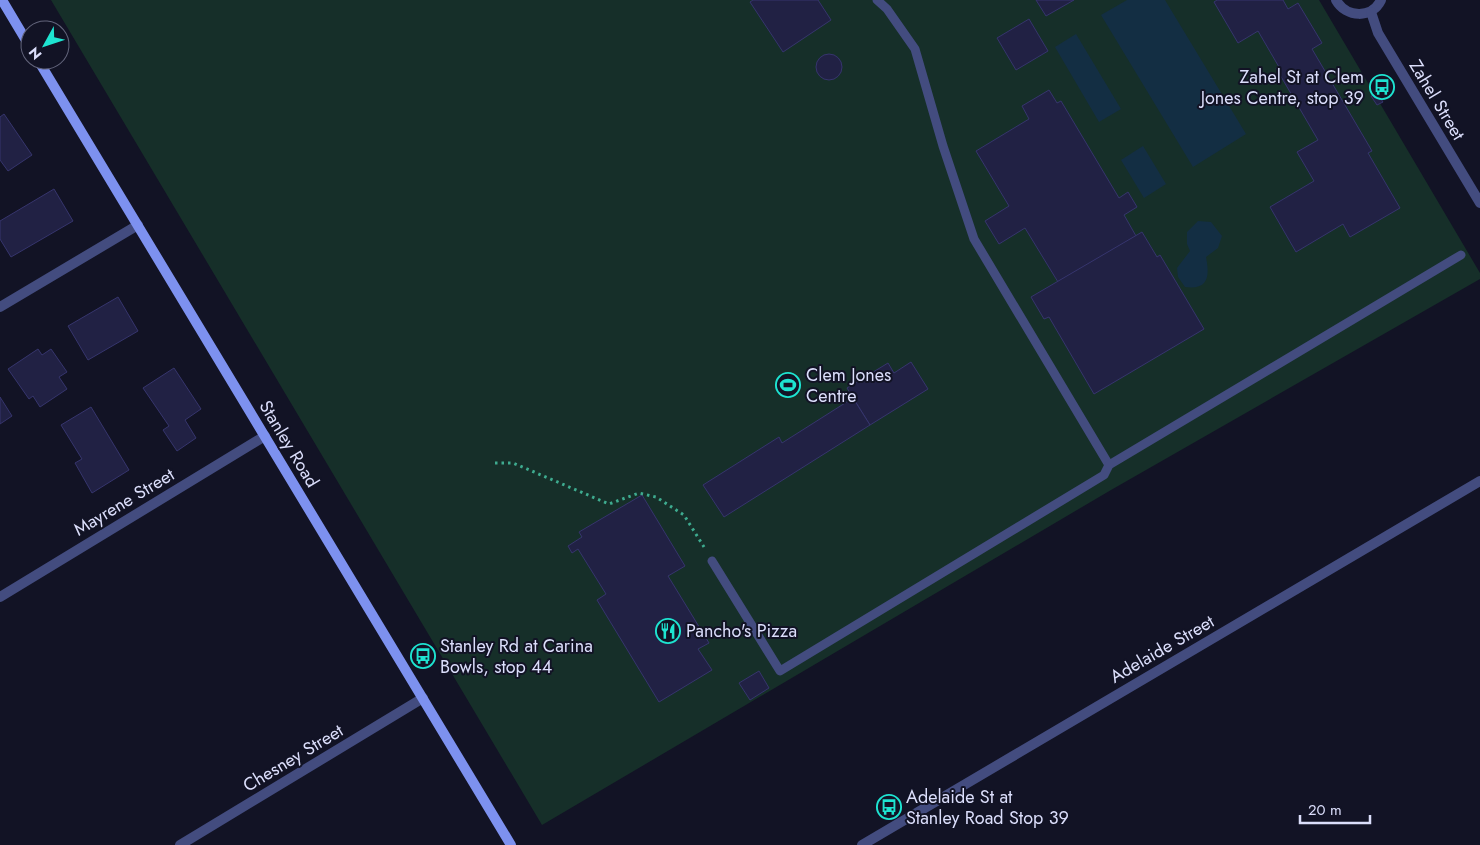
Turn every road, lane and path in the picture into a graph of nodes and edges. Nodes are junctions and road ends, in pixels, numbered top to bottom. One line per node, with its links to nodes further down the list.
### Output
1 (2, 0): 6 (main road)
2 (877, 0): 14 (lane)
3 (1336, 0): 5 (street)
4 (1381, 0): 5 (street)
5 (1371, 12): 8 (street, Zahel Street)
6 (20, 30)
7 (44, 70): 9 (main road, Stanley Road)
8 (1480, 203)
9 (138, 225): 11 (street); 12 (main road, Stanley Road)
10 (1461, 255): 14 (lane)
11 (0, 307)
12 (265, 436): 17 (street, Mayrene Street); 18 (main road, Stanley Road)
13 (495, 463): 16 (path)
14 (1110, 465): 16 (lane)
15 (1480, 481): 21 (street, Adelaide Street)
16 (712, 561)
17 (0, 597)
18 (423, 698): 19 (street, Chesney Street); 20 (main road, Stanley Road)
19 (180, 845)
20 (511, 845)
21 (862, 845)

